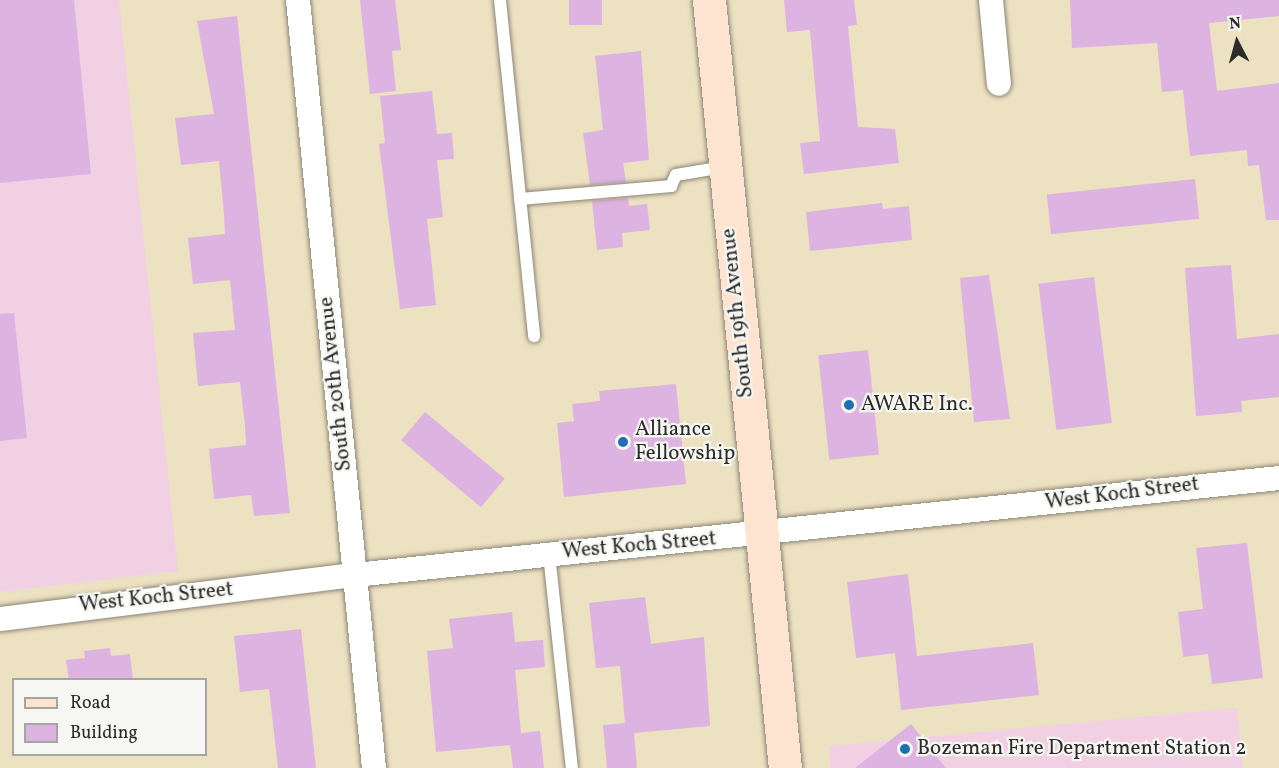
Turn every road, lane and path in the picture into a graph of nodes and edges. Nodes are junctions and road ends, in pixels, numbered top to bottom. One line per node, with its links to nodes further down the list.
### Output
1 (298, 0): 12 (street, South 20th Avenue)
2 (500, 0): 7 (lane)
3 (709, 0): 6 (main road, South 19th Avenue)
4 (991, 0): 5 (street)
5 (999, 84)
6 (724, 167): 7 (lane); 10 (main road, South 19th Avenue)
7 (520, 199): 8 (lane)
8 (534, 336)
9 (1279, 478): 10 (street, West Koch Street)
10 (763, 535): 11 (street, West Koch Street); 16 (main road, South 19th Avenue)
11 (549, 554): 12 (street, West Koch Street); 15 (lane)
12 (355, 575): 13 (street, West Koch Street); 14 (street, South 20th Avenue)
13 (0, 619)
14 (374, 768)
15 (572, 768)
16 (785, 768)

